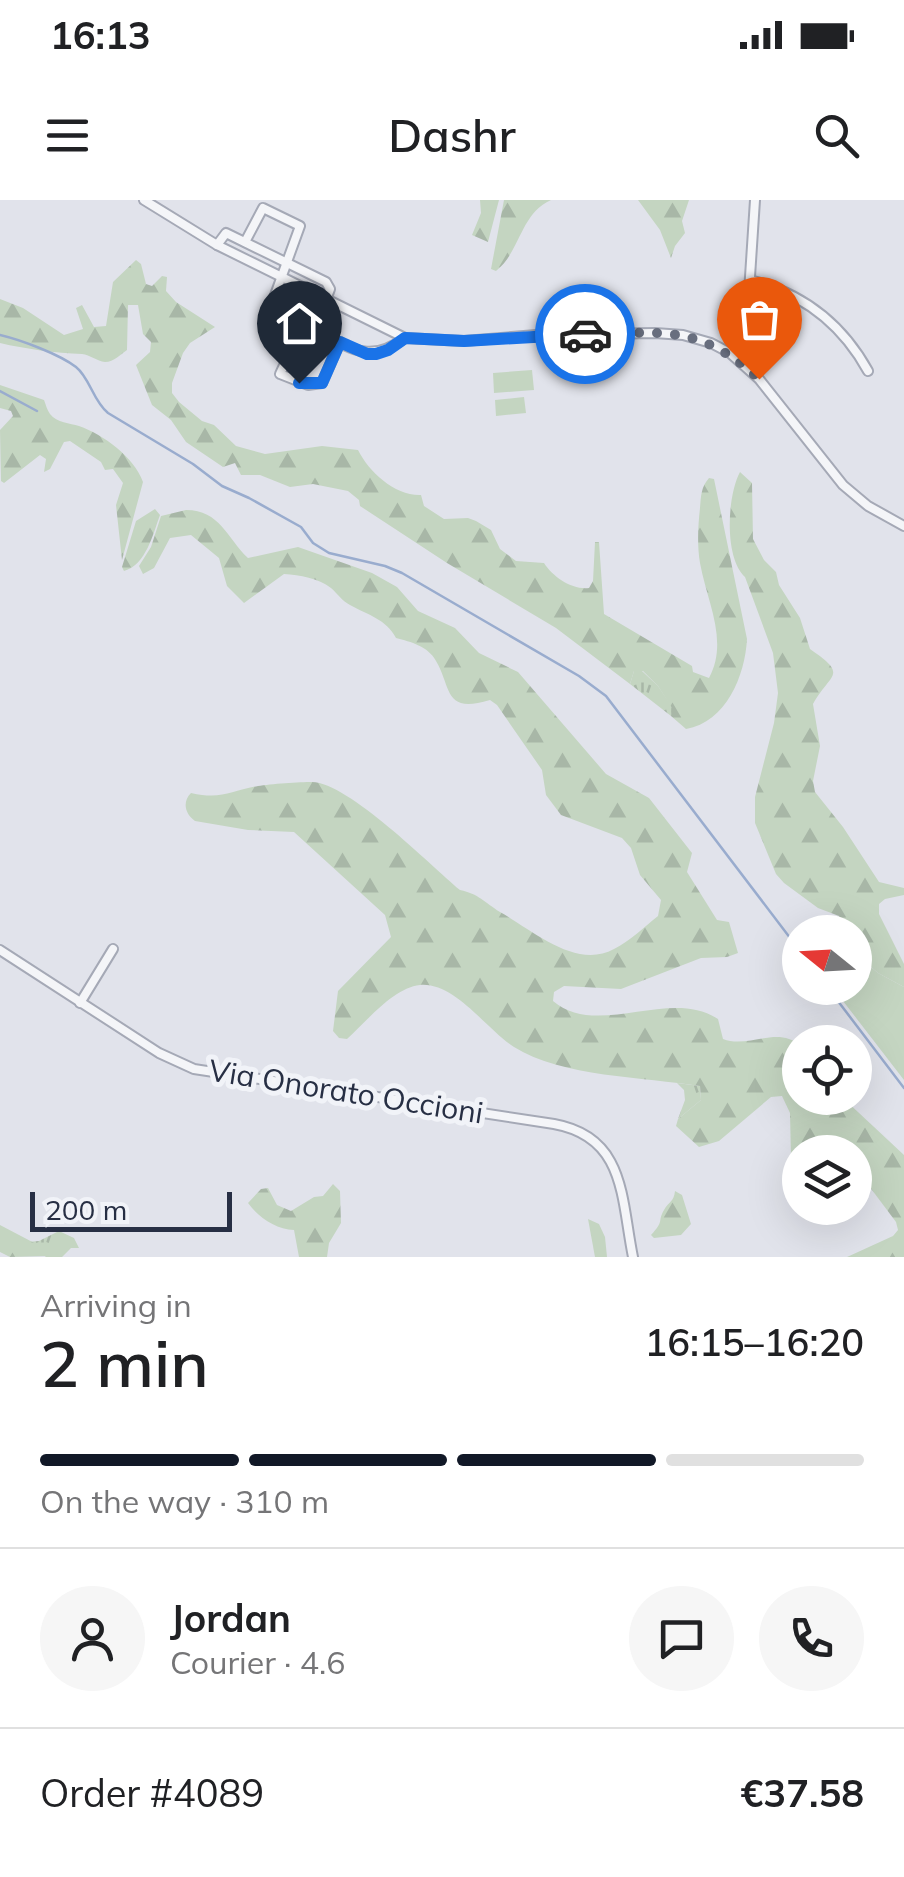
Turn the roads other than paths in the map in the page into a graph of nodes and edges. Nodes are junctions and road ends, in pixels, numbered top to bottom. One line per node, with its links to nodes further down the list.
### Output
1 (144, 200): 4 (street)
2 (755, 200): 7 (street)
3 (245, 242): 4 (street); 5 (street); 5 (street)
4 (217, 245): 6 (street)
5 (287, 262): 6 (street); 8 (street)
6 (282, 277): 8 (street); 9 (street)
7 (750, 280): 13 (street); 14 (street)
8 (327, 300): 10 (street); 11 (street)
9 (300, 331): 10 (street); 12 (street)
10 (314, 331): 12 (street)
11 (405, 338): 12 (street); 13 (street)
12 (340, 342)
13 (735, 357): 15 (street)
14 (868, 370)
15 (904, 526)
16 (113, 949): 18 (street)
17 (0, 950): 18 (street, Via Onorato Occioni)
18 (80, 1002): 19 (street, Via Onorato Occioni)
19 (633, 1257)

